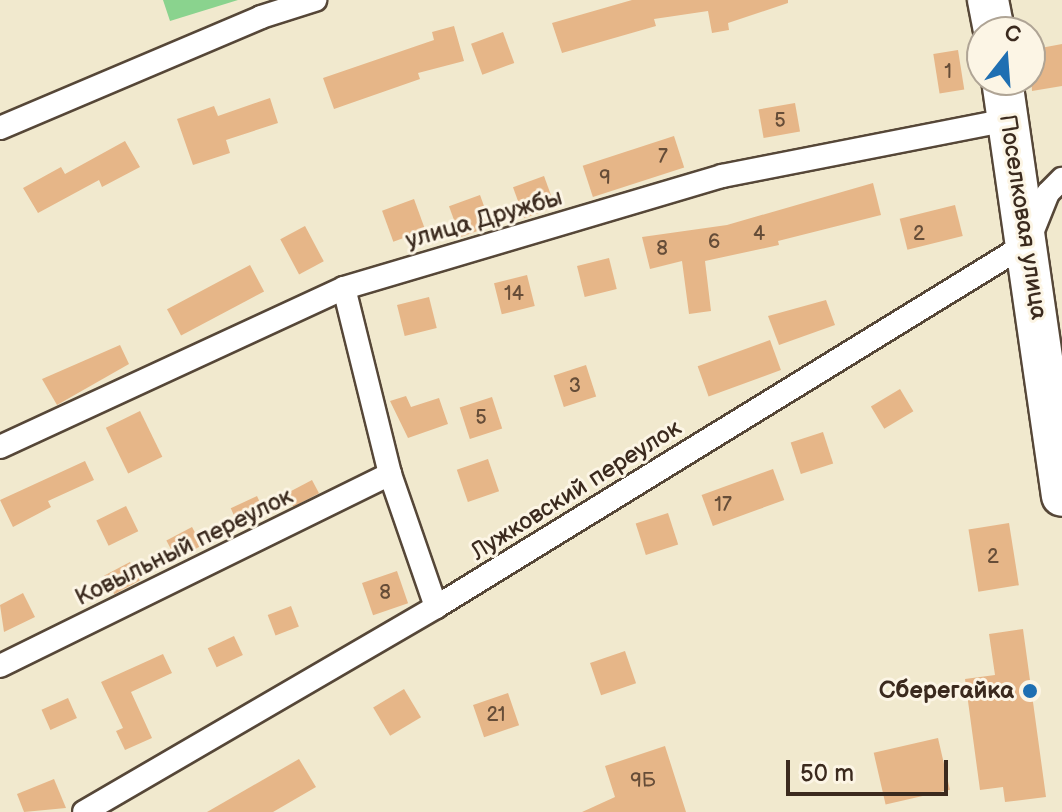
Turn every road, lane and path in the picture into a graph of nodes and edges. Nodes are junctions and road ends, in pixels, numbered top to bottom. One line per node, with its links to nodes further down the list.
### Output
1 (315, 0): 4 (street)
2 (1004, 96): 3 (highway, Поселковая улица)
3 (1008, 120): 6 (highway, Поселковая улица); 7 (street, улица Дружбы)
4 (0, 128)
5 (1062, 179): 6 (street)
6 (1028, 243): 8 (highway, Поселковая улица); 12 (street, Лужковский переулок)
7 (344, 288): 9 (street, улица Дружбы); 10 (street)
8 (1056, 408): 11 (highway, Поселковая улица)
9 (0, 447)
10 (390, 474): 12 (street); 13 (street, Ковыльный переулок)
11 (1062, 496)
12 (436, 607): 14 (street, Лужковский переулок)
13 (0, 666)
14 (84, 812)

